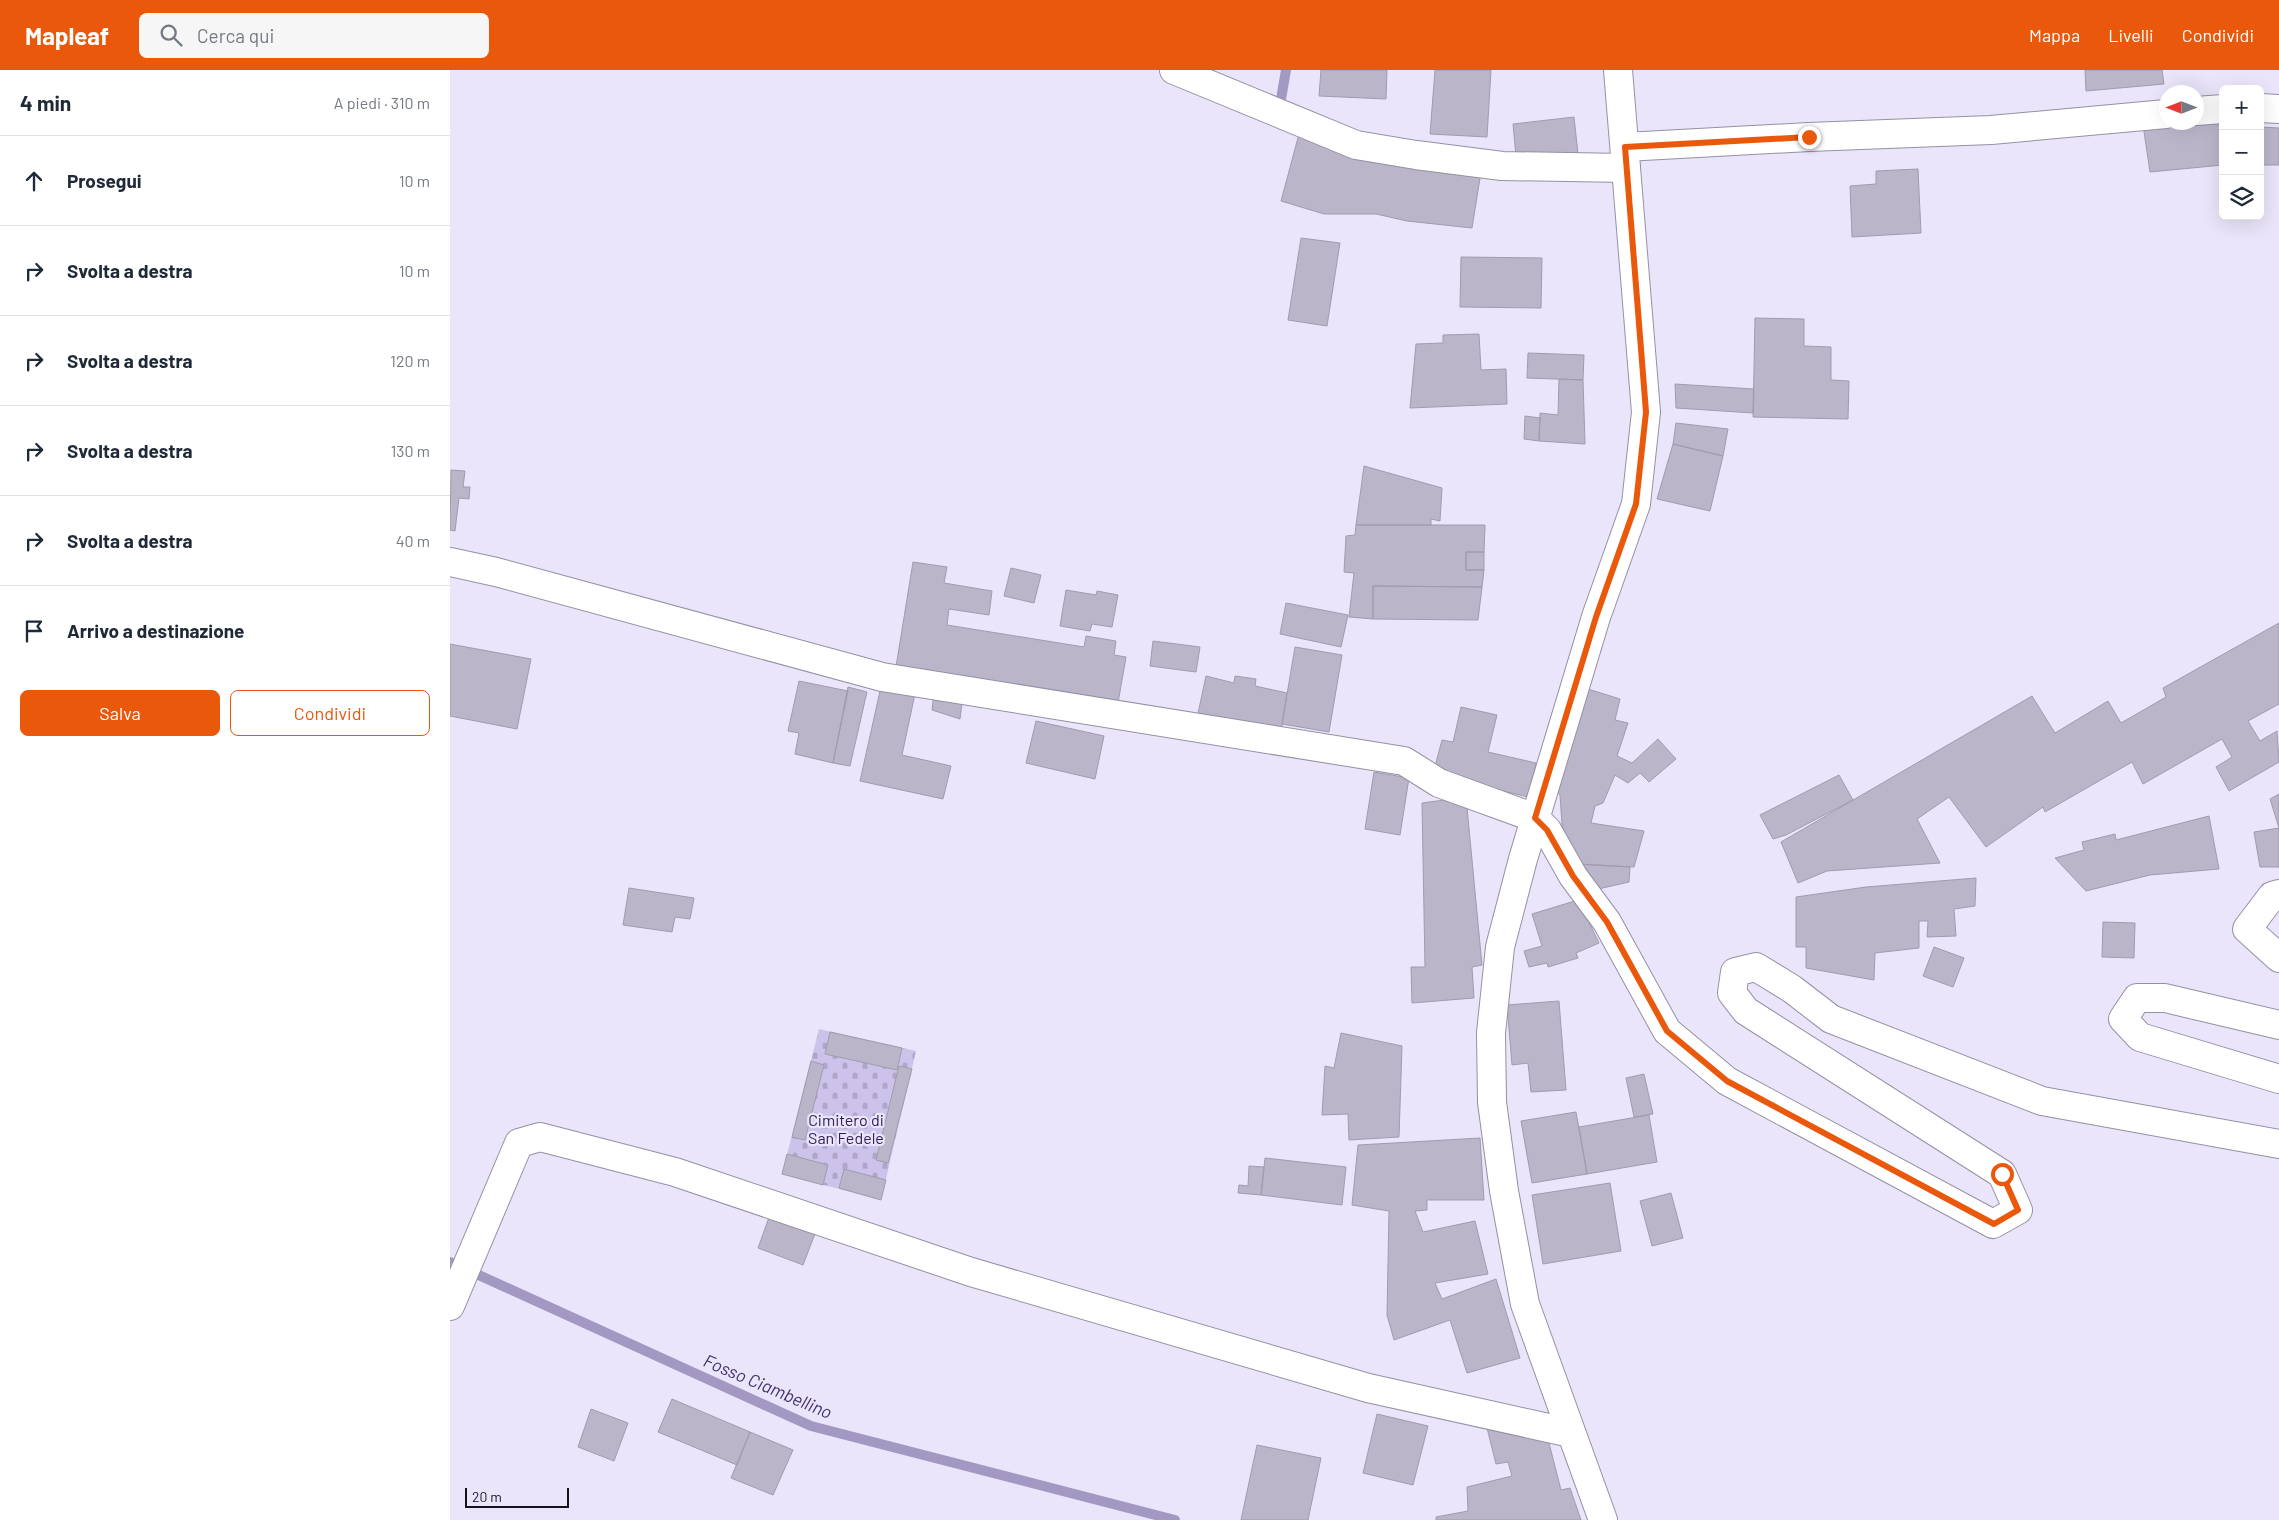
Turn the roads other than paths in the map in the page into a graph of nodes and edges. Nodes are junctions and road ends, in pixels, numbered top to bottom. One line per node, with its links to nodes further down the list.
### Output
1 (1174, 70): 8 (street)
2 (1618, 70): 8 (street)
3 (2264, 108): 5 (street)
4 (2219, 109): 6 (street)
5 (2279, 109)
6 (2204, 110)
7 (2159, 115): 8 (street)
8 (1626, 158): 10 (street)
9 (450, 562): 10 (street)
10 (1535, 818): 15 (street); 17 (street)
11 (2279, 894): 12 (street)
12 (2279, 958)
13 (2279, 1025): 14 (street)
14 (2279, 1079)
15 (2279, 1144)
16 (452, 1302): 17 (street)
17 (1571, 1433): 18 (street)
18 (1603, 1520)

